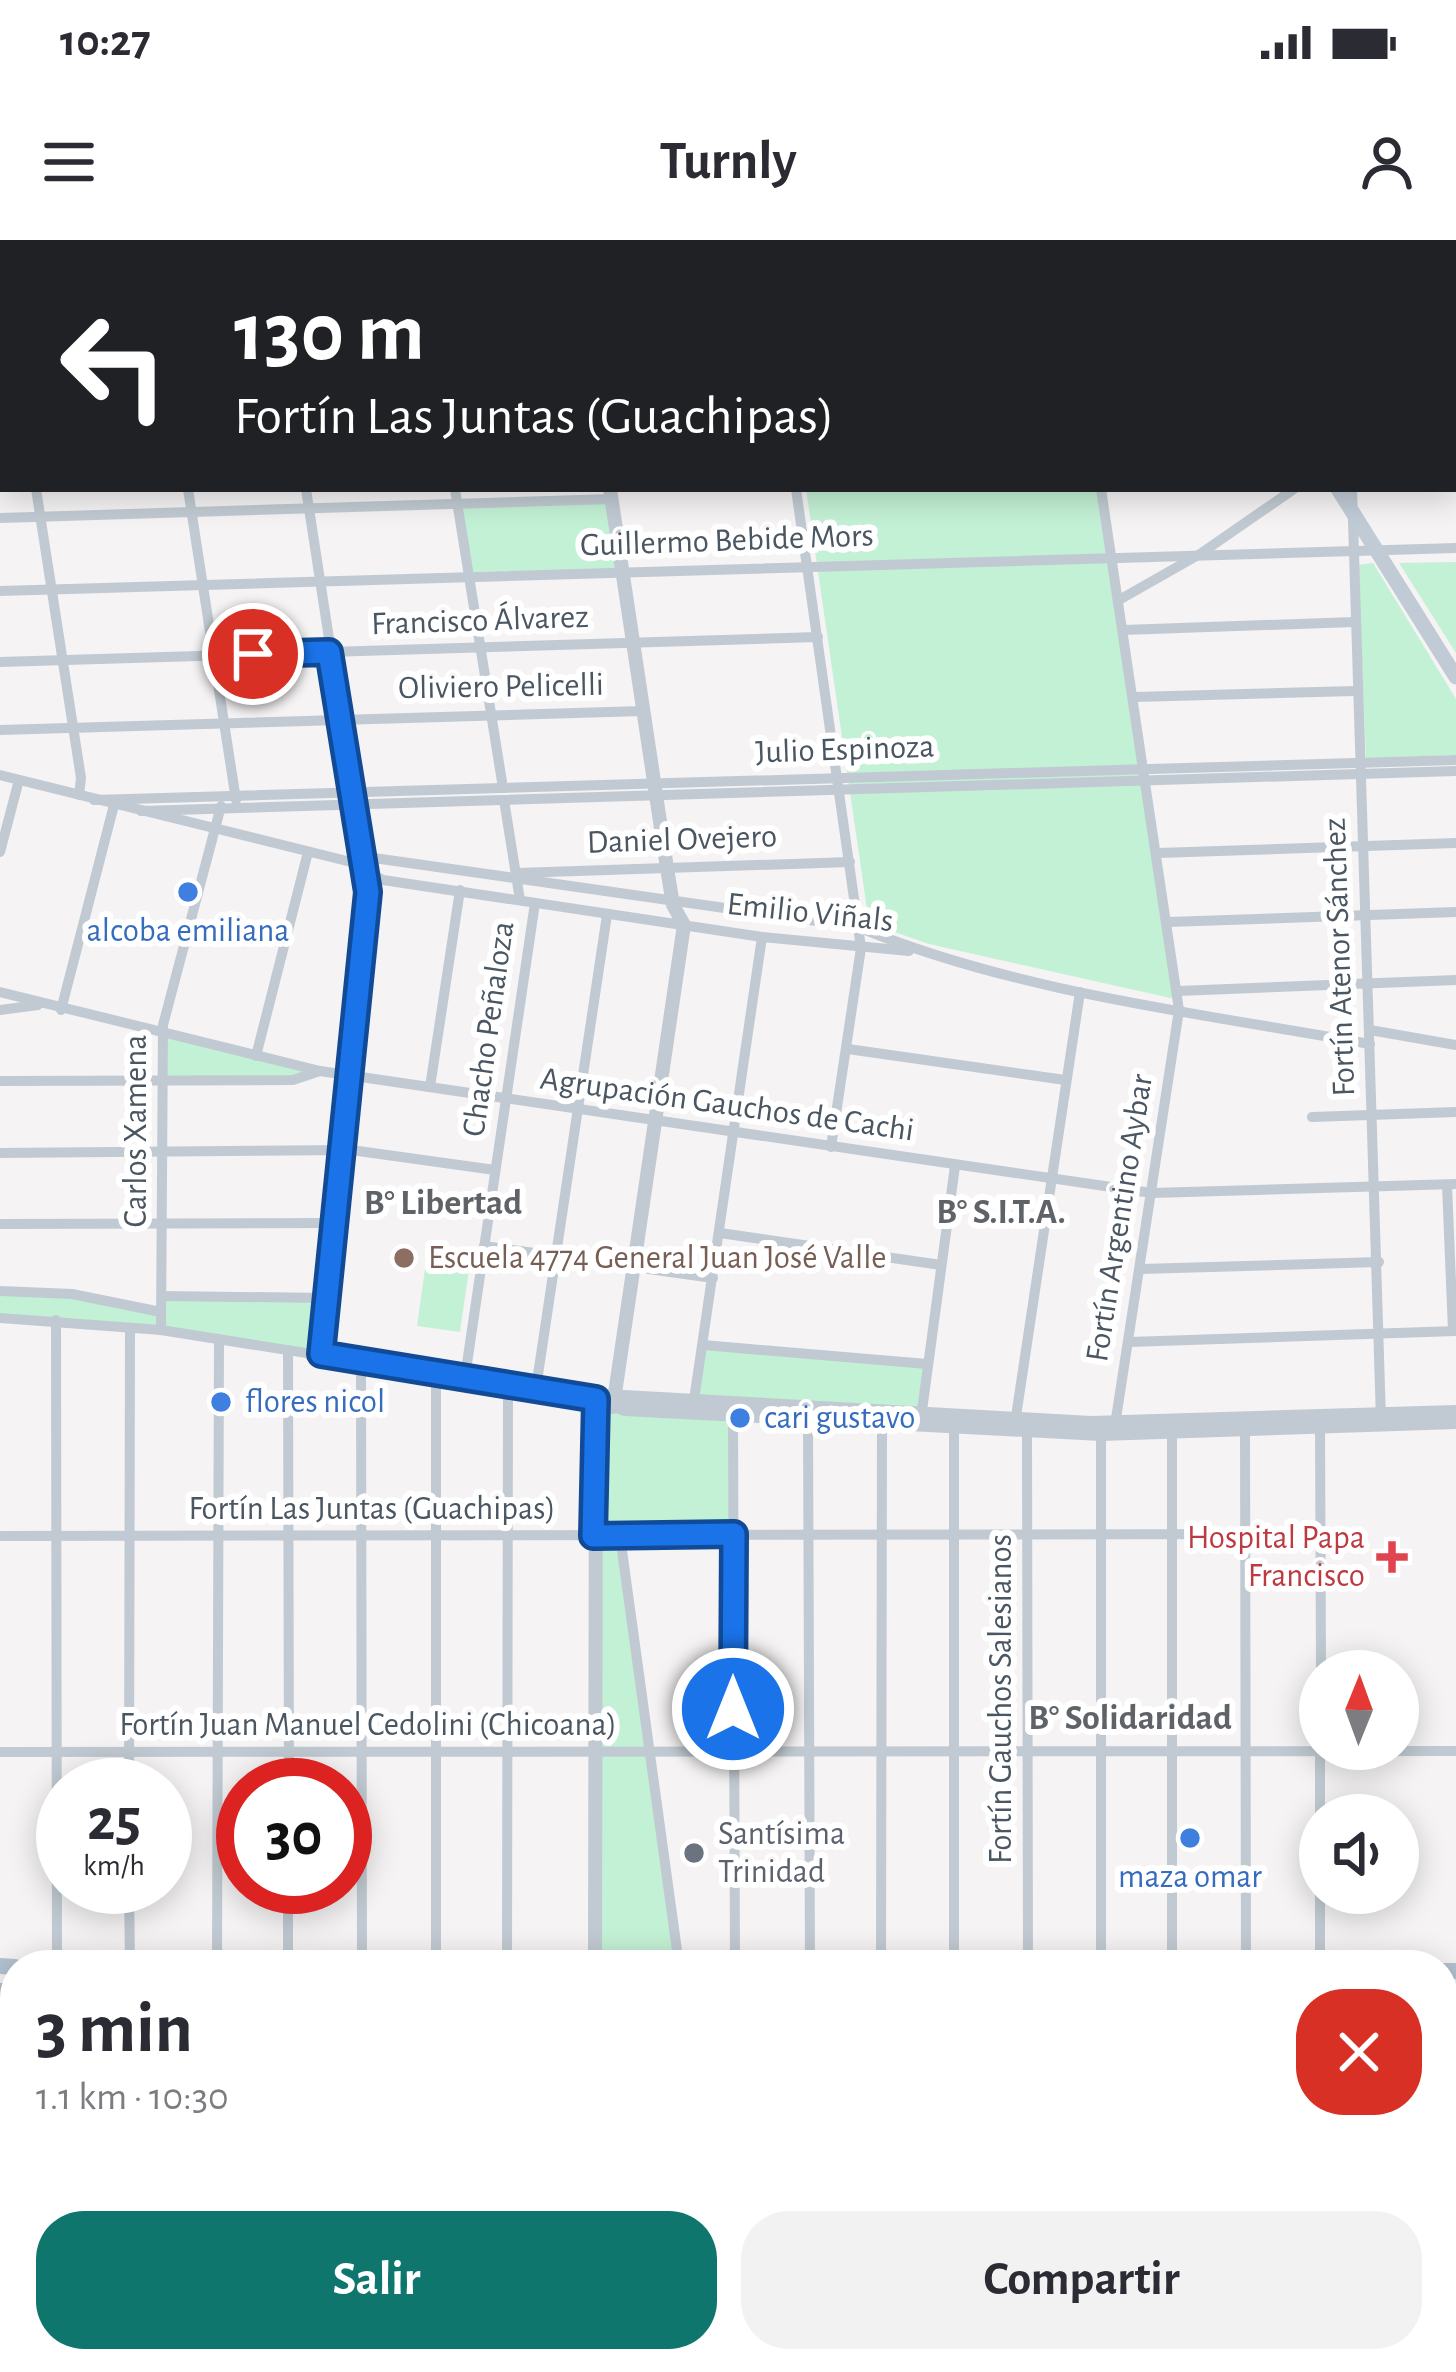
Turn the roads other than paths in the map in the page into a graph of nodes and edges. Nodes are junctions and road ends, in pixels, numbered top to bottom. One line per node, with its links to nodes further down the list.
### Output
1 (36, 492): 15 (street)
2 (188, 492): 14 (street, Carlos Xamena)
3 (306, 492): 12 (street)
4 (456, 492): 11 (street, Chacho Peñaloza)
5 (796, 492): 22 (street)
6 (1101, 492): 21 (street, Fortín Argentino Aybar)
7 (1290, 492): 20 (street)
8 (1340, 492): 13 (main road)
9 (1352, 492): 13 (street, Fortín Atenor Sánchez)
10 (611, 494): 11 (street); 23 (street)
11 (458, 503): 12 (street); 24 (street, Chacho Peñaloza)
12 (308, 507): 14 (street); 25 (street)
13 (1352, 510): 18 (street, Fortín Atenor Sánchez); 19 (main road)
14 (191, 512): 15 (street); 26 (street, Carlos Xamena)
15 (40, 517): 16 (street); 27 (street)
16 (0, 518)
17 (1456, 548): 19 (street, Guillermo Bebide Mors)
18 (1352, 551): 19 (street, Guillermo Bebide Mors); 20 (street, Guillermo Bebide Mors); 30 (street, Fortín Atenor Sánchez)
19 (1378, 551): 39 (main road)
20 (1200, 554): 21 (street, Guillermo Bebide Mors); 29 (street)
21 (1111, 559): 22 (street, Guillermo Bebide Mors); 29 (street, Fortín Argentino Aybar)
22 (807, 564): 23 (street, Guillermo Bebide Mors); 32 (street)
23 (622, 573): 24 (street, Guillermo Bebide Mors); 33 (street)
24 (469, 576): 25 (street, Guillermo Bebide Mors); 34 (street, Chacho Peñaloza)
25 (319, 581): 26 (street, Guillermo Bebide Mors); 35 (street)
26 (203, 586): 27 (street, Guillermo Bebide Mors); 36 (street, Carlos Xamena)
27 (50, 589): 28 (street, Guillermo Bebide Mors); 37 (street)
28 (0, 590)
29 (1118, 600): 31 (street, Fortín Argentino Aybar)
30 (1354, 622): 31 (street); 40 (street, Fortín Atenor Sánchez)
31 (1124, 630): 41 (street, Fortín Argentino Aybar)
32 (818, 637): 33 (street, Francisco Álvarez); 54 (street)
33 (634, 643): 34 (street, Francisco Álvarez); 42 (street)
34 (481, 648): 35 (street, Francisco Álvarez); 43 (street, Chacho Peñaloza)
35 (329, 652): 36 (street, Francisco Álvarez); 44 (street)
36 (215, 656): 37 (street, Francisco Álvarez); 45 (street, Carlos Xamena)
37 (62, 660): 38 (street, Francisco Álvarez); 46 (street)
38 (0, 662)
39 (1456, 677)
40 (1355, 691): 41 (street); 49 (street, Fortín Atenor Sánchez)
41 (1135, 698): 52 (street, Fortín Argentino Aybar)
42 (643, 711): 43 (street, Oliviero Pelicelli); 55 (street)
43 (492, 716): 44 (street, Oliviero Pelicelli); 56 (street, Chacho Peñaloza)
44 (340, 718): 45 (street, Oliviero Pelicelli); 58 (street)
45 (226, 723): 46 (street, Oliviero Pelicelli); 60 (street, Carlos Xamena)
46 (73, 728): 47 (street, Oliviero Pelicelli); 57 (street)
47 (0, 730)
48 (1456, 760): 49 (street, Julio Espinoza)
49 (1359, 769): 50 (street, Julio Espinoza); 52 (street, Julio Espinoza); 65 (street, Fortín Atenor Sánchez)
50 (1456, 771)
51 (0, 775): 53 (street, Emilio Viñals)
52 (1147, 775): 54 (street, Julio Espinoza); 68 (street, Fortín Argentino Aybar)
53 (19, 780): 57 (street, Emilio Viñals); 66 (street)
54 (840, 783): 55 (street, Julio Espinoza); 70 (street)
55 (656, 790): 56 (street, Julio Espinoza); 71 (street)
56 (504, 794): 58 (street, Julio Espinoza); 73 (street, Chacho Peñaloza)
57 (79, 795): 59 (street, Emilio Viñals)
58 (352, 798): 60 (street, Julio Espinoza); 69 (street)
59 (94, 800): 60 (street); 61 (street, Emilio Viñals)
60 (228, 803): 62 (street); 63 (street, Carlos Xamena)
61 (114, 805): 62 (street, Emilio Viñals); 96 (street)
62 (141, 812): 63 (street, Emilio Viñals)
63 (213, 830): 67 (street, Emilio Viñals); 98 (street, Carlos Xamena)
64 (1456, 843): 65 (street)
65 (1363, 847): 68 (street); 81 (street, Fortín Atenor Sánchez)
66 (0, 852)
67 (308, 852): 72 (street, Emilio Viñals); 102 (street)
68 (1157, 853): 82 (street, Fortín Argentino Aybar)
69 (360, 856): 72 (street); 73 (street, Emilio Viñals)
70 (850, 862): 71 (street, Daniel Ovejero); 84 (street)
71 (667, 868): 73 (street, Daniel Ovejero); 77 (street)
72 (366, 871): 74 (street, Emilio Viñals); 104 (street)
73 (517, 875): 75 (street, Chacho Peñaloza); 77 (street, Emilio Viñals)
74 (460, 890): 75 (street, Emilio Viñals); 108 (street)
75 (520, 900): 76 (street, Emilio Viñals)
76 (535, 902): 80 (street, Emilio Viñals); 109 (street, Chacho Peñaloza)
77 (673, 904): 79 (street, Emilio Viñals); 83 (street)
78 (1456, 912): 81 (street)
79 (753, 914): 84 (street, Emilio Viñals); 85 (street)
80 (607, 915): 83 (street, Emilio Viñals); 110 (street)
81 (1364, 916): 82 (street); 90 (street, Fortín Atenor Sánchez)
82 (1168, 922): 91 (street, Fortín Argentino Aybar)
83 (684, 925): 85 (street, Emilio Viñals); 114 (street)
84 (851, 926): 86 (street); 87 (street); 88 (street, Emilio Viñals)
85 (757, 936): 86 (street, Emilio Viñals); 115 (street)
86 (821, 944): 87 (street, Emilio Viñals)
87 (861, 948): 88 (street, Emilio Viñals); 101 (street)
88 (918, 952): 93 (street)
89 (1456, 980): 90 (street)
90 (1368, 983): 91 (street); 99 (street, Fortín Atenor Sánchez)
91 (1178, 991): 97 (street, Fortín Argentino Aybar)
92 (0, 992): 94 (street, Agrupación Gauchos de Cachi)
93 (1080, 992): 97 (street); 105 (street, Fortín Gauchos Salesianos)
94 (40, 1004): 95 (street); 96 (street, Agrupación Gauchos de Cachi)
95 (0, 1010)
96 (61, 1010): 98 (street, Agrupación Gauchos de Cachi)
97 (1179, 1010): 99 (street); 125 (street, Fortín Argentino Aybar)
98 (162, 1035): 102 (street, Agrupación Gauchos de Cachi); 107 (street, Carlos Xamena)
99 (1370, 1037): 100 (street); 112 (street, Fortín Atenor Sánchez)
100 (1456, 1046)
101 (848, 1049): 105 (street); 116 (street)
102 (256, 1056): 103 (street, Agrupación Gauchos de Cachi)
103 (320, 1071): 104 (street, Agrupación Gauchos de Cachi); 107 (street)
104 (346, 1075): 108 (street, Agrupación Gauchos de Cachi); 117 (street)
105 (1065, 1080): 122 (street, Fortín Gauchos Salesianos)
106 (0, 1081): 107 (street)
107 (163, 1082): 119 (street, Carlos Xamena)
108 (430, 1087): 109 (street, Agrupación Gauchos de Cachi)
109 (505, 1099): 110 (street, Agrupación Gauchos de Cachi); 121 (street, Chacho Peñaloza)
110 (578, 1110): 114 (street, Agrupación Gauchos de Cachi); 131 (street)
111 (1456, 1112): 112 (street)
112 (1373, 1115): 113 (street); 124 (street, Fortín Atenor Sánchez)
113 (1312, 1117)
114 (654, 1121): 115 (street, Agrupación Gauchos de Cachi); 134 (street)
115 (734, 1134): 116 (street, Agrupación Gauchos de Cachi); 129 (street)
116 (831, 1147): 120 (street, Agrupación Gauchos de Cachi)
117 (341, 1151): 119 (street); 121 (street); 126 (street)
118 (0, 1153): 119 (street)
119 (163, 1153): 127 (street, Carlos Xamena)
120 (955, 1166): 122 (street, Agrupación Gauchos de Cachi); 133 (street)
121 (495, 1170): 130 (street, Chacho Peñaloza)
122 (1052, 1178): 125 (street, Agrupación Gauchos de Cachi); 169 (street, Fortín Gauchos Salesianos)
123 (1452, 1185): 124 (street, Agrupación Gauchos de Cachi); 145 (street)
124 (1376, 1188): 125 (street, Agrupación Gauchos de Cachi); 132 (street, Fortín Atenor Sánchez)
125 (1152, 1193): 135 (street, Fortín Argentino Aybar)
126 (334, 1222): 127 (street); 139 (street)
127 (162, 1223): 128 (street); 138 (street, Carlos Xamena)
128 (0, 1224)
129 (720, 1233): 133 (street); 136 (street)
130 (484, 1246): 131 (street); 155 (street, Chacho Peñaloza)
131 (556, 1255): 134 (street); 157 (street)
132 (1379, 1262): 135 (street); 146 (street, Fortín Atenor Sánchez)
133 (941, 1264): 153 (street)
134 (633, 1265): 136 (street); 160 (street)
135 (1141, 1269): 148 (street, Fortín Argentino Aybar)
136 (713, 1278): 149 (street)
137 (0, 1291): 140 (street)
138 (162, 1296): 139 (street); 140 (street, Carlos Xamena)
139 (327, 1298): 151 (street)
140 (161, 1312): 144 (street, Carlos Xamena)
141 (0, 1318): 142 (street)
142 (56, 1320): 143 (street); 186 (street)
143 (130, 1330): 144 (street); 177 (street)
144 (160, 1330): 147 (street)
145 (1454, 1331): 146 (street)
146 (1381, 1333): 148 (street); 164 (street, Fortín Atenor Sánchez)
147 (219, 1339): 150 (street); 187 (street)
148 (1129, 1342): 171 (street, Fortín Argentino Aybar)
149 (703, 1345): 153 (street); 159 (street)
150 (289, 1350): 151 (street); 178 (street)
151 (321, 1354): 152 (street)
152 (362, 1361): 154 (street); 179 (street)
153 (927, 1364): 165 (street)
154 (436, 1372): 155 (street); 180 (street)
155 (465, 1377): 156 (street)
156 (508, 1383): 157 (street); 181 (street)
157 (536, 1388): 158 (street)
158 (596, 1399): 160 (street); 188 (street)
159 (694, 1400): 160 (street); 162 (street)
160 (613, 1401): 163 (street)
161 (1456, 1412): 164 (street)
162 (808, 1413): 163 (street); 165 (street); 168 (street); 182 (street)
163 (733, 1416): 174 (street)
164 (1381, 1419): 166 (street); 167 (street)
165 (920, 1420): 168 (street); 169 (street); 170 (street)
166 (1320, 1421): 171 (street); 172 (street); 176 (street)
167 (1456, 1422)
168 (882, 1424): 190 (street)
169 (1019, 1428): 170 (street); 171 (street); 192 (street, Fortín Gauchos Salesianos)
170 (953, 1429): 191 (street)
171 (1108, 1429): 173 (street); 183 (street, Fortín Argentino Aybar)
172 (1244, 1430): 173 (street); 175 (street)
173 (1172, 1432): 184 (street)
174 (734, 1534): 182 (street, Fortín Las Juntas (Guachipas)); 189 (street, Fortín Las Juntas (Guachipas)); 205 (street)
175 (1246, 1534): 176 (street, Fortín Las Juntas (Guachipas)); 184 (street, Fortín Las Juntas (Guachipas)); 214 (street)
176 (1321, 1534): 193 (street)
177 (129, 1535): 186 (street, Fortín Las Juntas (Guachipas)); 187 (street, Fortín Las Juntas (Guachipas)); 213 (street)
178 (288, 1535): 179 (street, Fortín Las Juntas (Guachipas)); 187 (street, Fortín Las Juntas (Guachipas)); 194 (street)
179 (363, 1535): 180 (street, Fortín Las Juntas (Guachipas)); 200 (street)
180 (437, 1535): 181 (street, Fortín Las Juntas (Guachipas)); 201 (street)
181 (507, 1535): 188 (street, Fortín Las Juntas (Guachipas)); 202 (street)
182 (808, 1535): 190 (street, Fortín Las Juntas (Guachipas)); 206 (street)
183 (1101, 1535): 184 (street, Fortín Las Juntas (Guachipas)); 192 (street, Fortín Las Juntas (Guachipas)); 210 (street, Fortín Argentino Aybar)
184 (1172, 1535): 211 (street)
185 (0, 1536): 186 (street, Fortín Las Juntas (Guachipas))
186 (56, 1536): 199 (street)
187 (218, 1536): 195 (street)
188 (593, 1536): 189 (street, Fortín Las Juntas (Guachipas)); 203 (street)
189 (620, 1536): 204 (street)
190 (882, 1536): 191 (street, Fortín Las Juntas (Guachipas)); 207 (street)
191 (954, 1536): 192 (street, Fortín Las Juntas (Guachipas)); 208 (street)
192 (1028, 1536): 209 (street, Fortín Gauchos Salesianos)
193 (1321, 1650)
194 (289, 1750): 195 (street, Fortín Juan Manuel Cedolini (Chicoana)); 200 (street, Fortín Juan Manuel Cedolini (Chicoana)); 216 (street)
195 (219, 1751): 213 (street, Fortín Juan Manuel Cedolini (Chicoana)); 222 (street)
196 (1419, 1751): 197 (street, Fortín Juan Manuel Cedolini (Chicoana))
197 (1456, 1751)
198 (0, 1752): 199 (street, Fortín Juan Manuel Cedolini (Chicoana))
199 (56, 1752): 213 (street, Fortín Juan Manuel Cedolini (Chicoana)); 220 (street)
200 (363, 1752): 201 (street, Fortín Juan Manuel Cedolini (Chicoana)); 224 (street)
201 (437, 1752): 202 (street, Fortín Juan Manuel Cedolini (Chicoana)); 225 (street)
202 (509, 1752): 203 (street, Fortín Juan Manuel Cedolini (Chicoana)); 226 (street)
203 (593, 1752): 204 (street, Fortín Juan Manuel Cedolini (Chicoana)); 227 (street)
204 (650, 1752): 205 (street, Fortín Juan Manuel Cedolini (Chicoana)); 228 (street)
205 (733, 1752): 206 (street, Fortín Juan Manuel Cedolini (Chicoana)); 229 (street)
206 (807, 1752): 207 (street, Fortín Juan Manuel Cedolini (Chicoana)); 230 (street)
207 (881, 1752): 208 (street, Fortín Juan Manuel Cedolini (Chicoana)); 231 (street)
208 (953, 1752): 209 (street, Fortín Juan Manuel Cedolini (Chicoana)); 232 (street)
209 (1028, 1752): 210 (street, Fortín Juan Manuel Cedolini (Chicoana)); 233 (street, Fortín Gauchos Salesianos)
210 (1100, 1752): 211 (street, Fortín Juan Manuel Cedolini (Chicoana)); 234 (street, Fortín Argentino Aybar)
211 (1172, 1752): 214 (street, Fortín Juan Manuel Cedolini (Chicoana)); 235 (street)
212 (1299, 1752): 214 (street, Fortín Juan Manuel Cedolini (Chicoana))
213 (129, 1753): 215 (street)
214 (1246, 1753): 236 (street)
215 (129, 1758)
216 (289, 1758)
217 (130, 1914): 221 (street)
218 (288, 1914): 223 (street)
219 (1320, 1914): 237 (street)
220 (57, 1950)
221 (130, 1950)
222 (217, 1950)
223 (288, 1950)
224 (362, 1950)
225 (436, 1950)
226 (507, 1950)
227 (595, 1950)
228 (677, 1950)
229 (735, 1950)
230 (810, 1950)
231 (881, 1950)
232 (954, 1950)
233 (1028, 1950)
234 (1100, 1950)
235 (1172, 1950)
236 (1246, 1950)
237 (1320, 1950)

